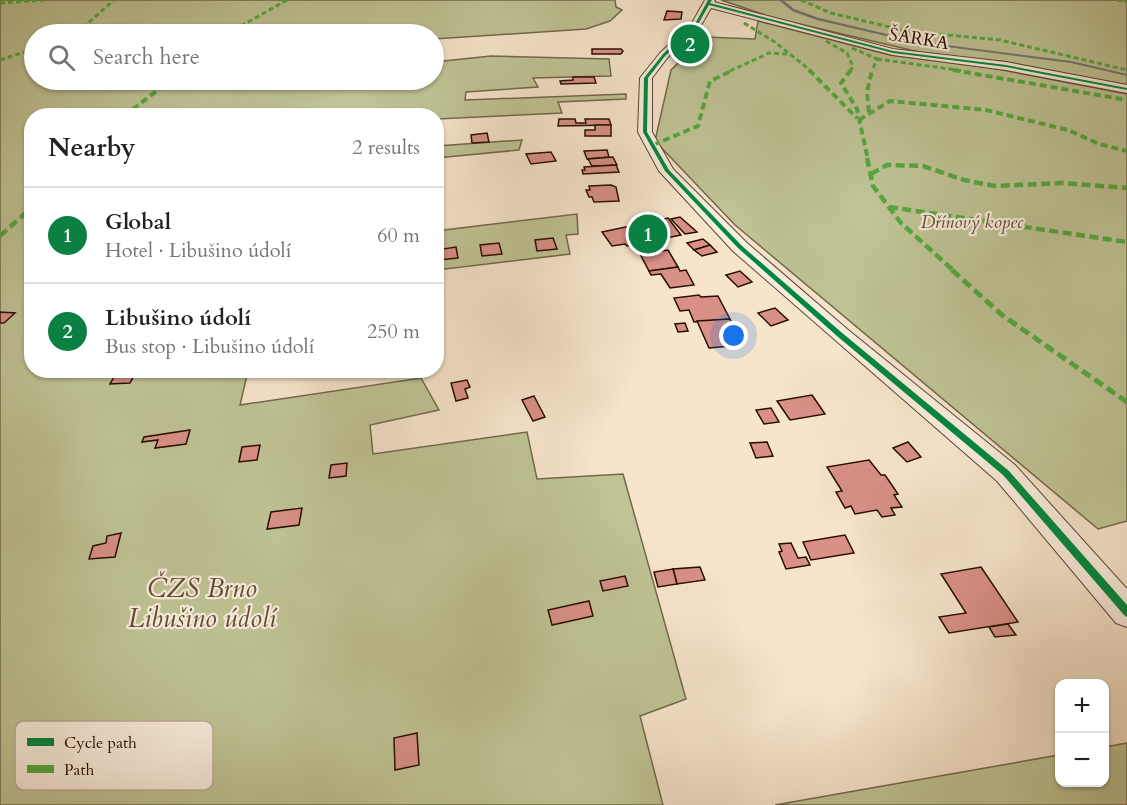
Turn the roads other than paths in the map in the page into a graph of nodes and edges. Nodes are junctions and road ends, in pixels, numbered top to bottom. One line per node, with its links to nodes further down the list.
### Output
1 (710, 2): 2 (street, ŠÁRKA); 3 (street)
2 (750, 15): 3 (street, ŠÁRKA); 4 (street); 5 (street, ŠÁRKA)
3 (696, 25): 6 (street)
4 (733, 32)
5 (1127, 89)
6 (1127, 612)

